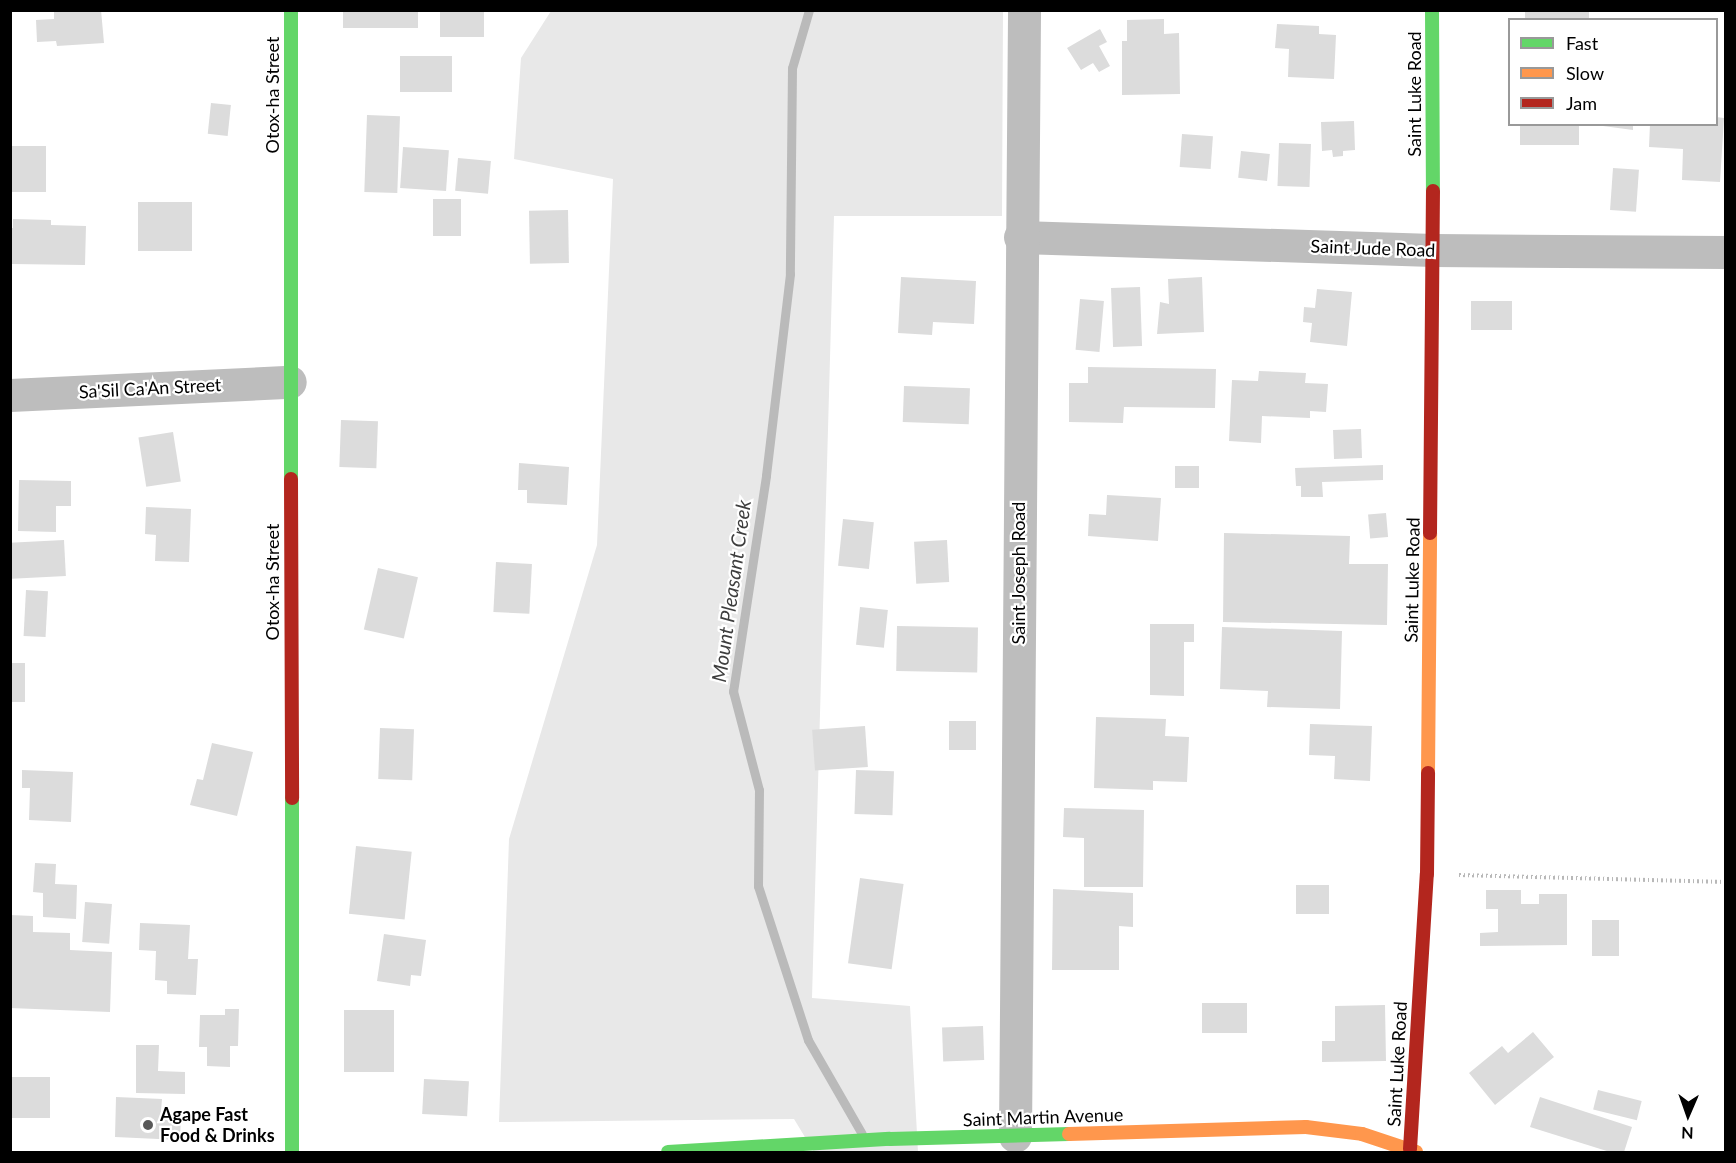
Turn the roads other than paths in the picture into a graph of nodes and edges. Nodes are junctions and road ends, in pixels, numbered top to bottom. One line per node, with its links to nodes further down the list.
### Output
1 (291, 10): 7 (street, Otox-ha Street)
2 (1024, 10): 4 (street, Saint Joseph Road)
3 (1432, 10): 5 (street, Saint Luke Road)
4 (1020, 237): 5 (street, Saint Jude Road); 9 (street, Saint Joseph Road)
5 (1433, 250): 6 (street, Saint Jude Road); 11 (street, Saint Luke Road)
6 (1725, 252)
7 (290, 382): 8 (street, Sa'Sil Ca'An Street); 12 (street, Otox-ha Street)
8 (10, 395)
9 (1015, 1136): 10 (street, Saint Martin Avenue); 11 (street, Saint Martin Avenue)
10 (786, 1149): 13 (street, Saint Martin Avenue)
11 (1413, 1150)
12 (292, 1152)
13 (668, 1152)

